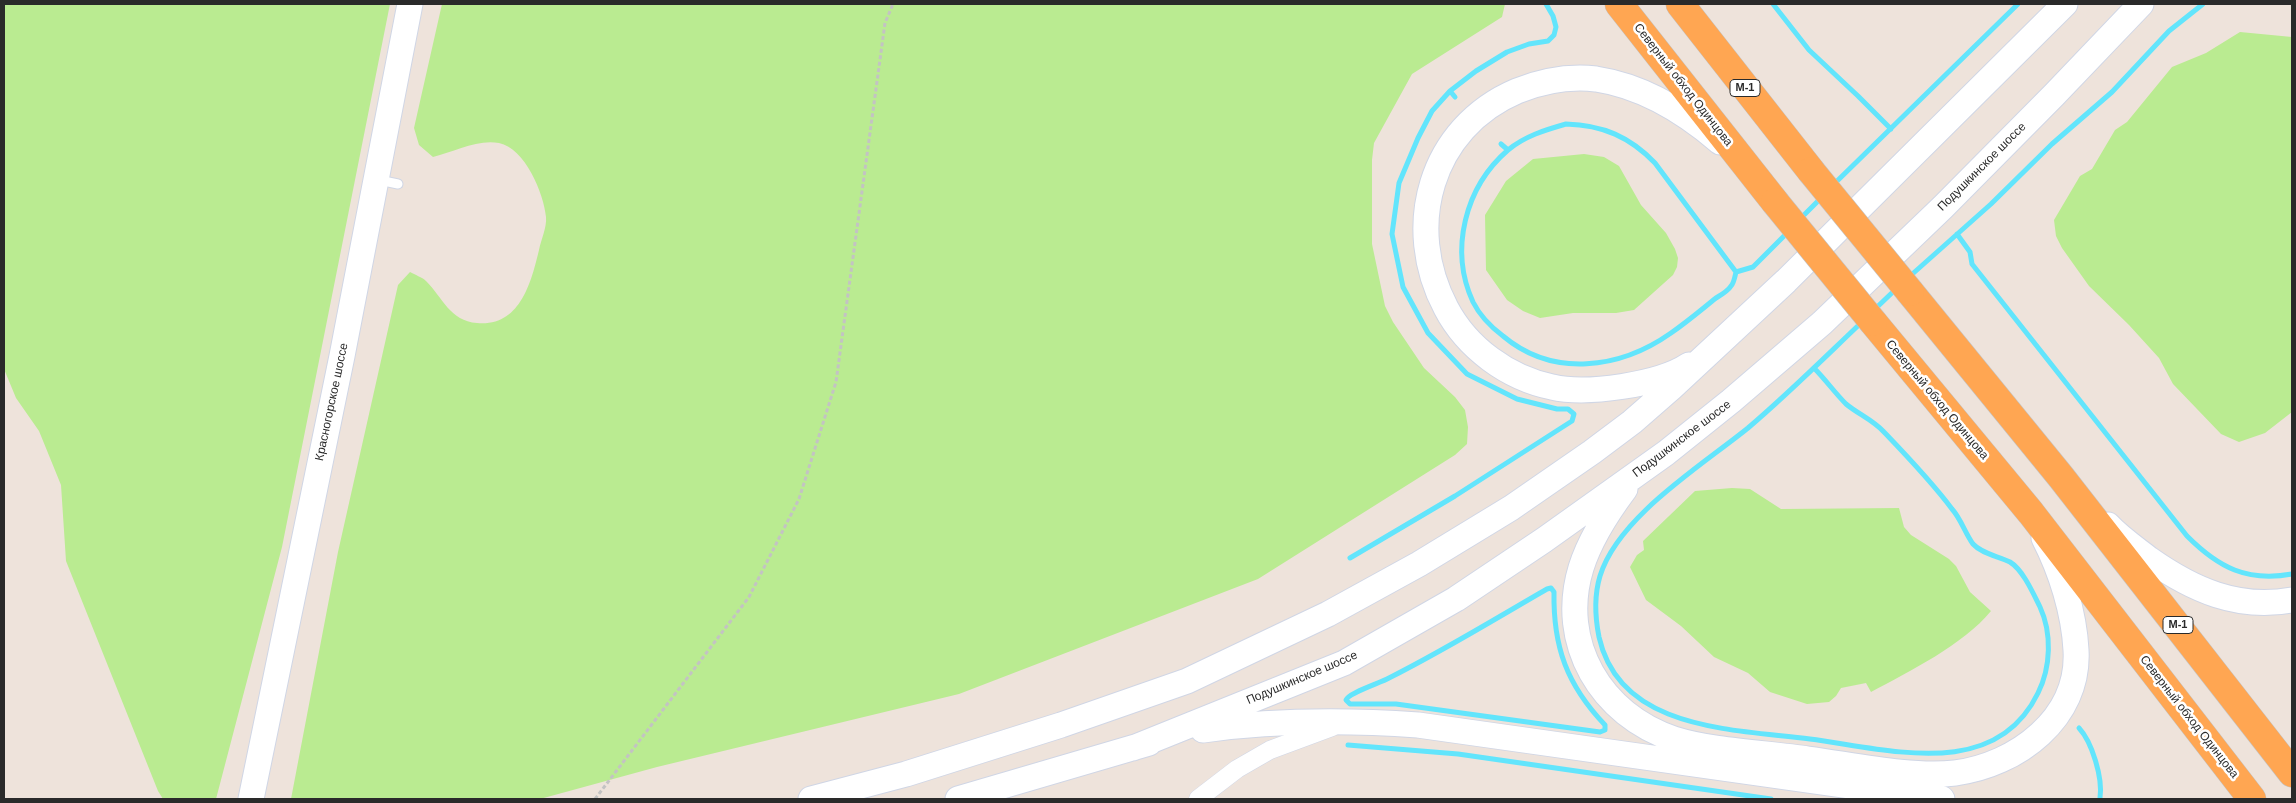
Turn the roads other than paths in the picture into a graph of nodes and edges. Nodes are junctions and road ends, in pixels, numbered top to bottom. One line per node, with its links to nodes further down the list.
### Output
1 (410, 4): 15 (main road, Красногорское шоссе)
2 (1619, 4): 6 (highway, Северный обход Одинцова)
3 (1680, 4): 9 (highway, М-1, bridge)
4 (2065, 4): 7 (main road)
5 (2141, 4): 8 (main road, Подушкинское шоссе)
6 (1744, 163): 7 (main road); 10 (highway, Северный обход Одинцова, bridge)
7 (1709, 351): 16 (main road)
8 (1666, 453): 10 (main road); 13 (main road, Подушкинское шоссе)
9 (2062, 477): 11 (main road); 14 (highway, М-1)
10 (2031, 513): 20 (highway, Северный обход Одинцова)
11 (2292, 600)
12 (1349, 720): 13 (main road); 18 (street); 19 (main road)
13 (1133, 748): 17 (main road)
14 (2292, 774)
15 (251, 799)
16 (811, 799)
17 (958, 799)
18 (1198, 799)
19 (1942, 799)
20 (2252, 799)

